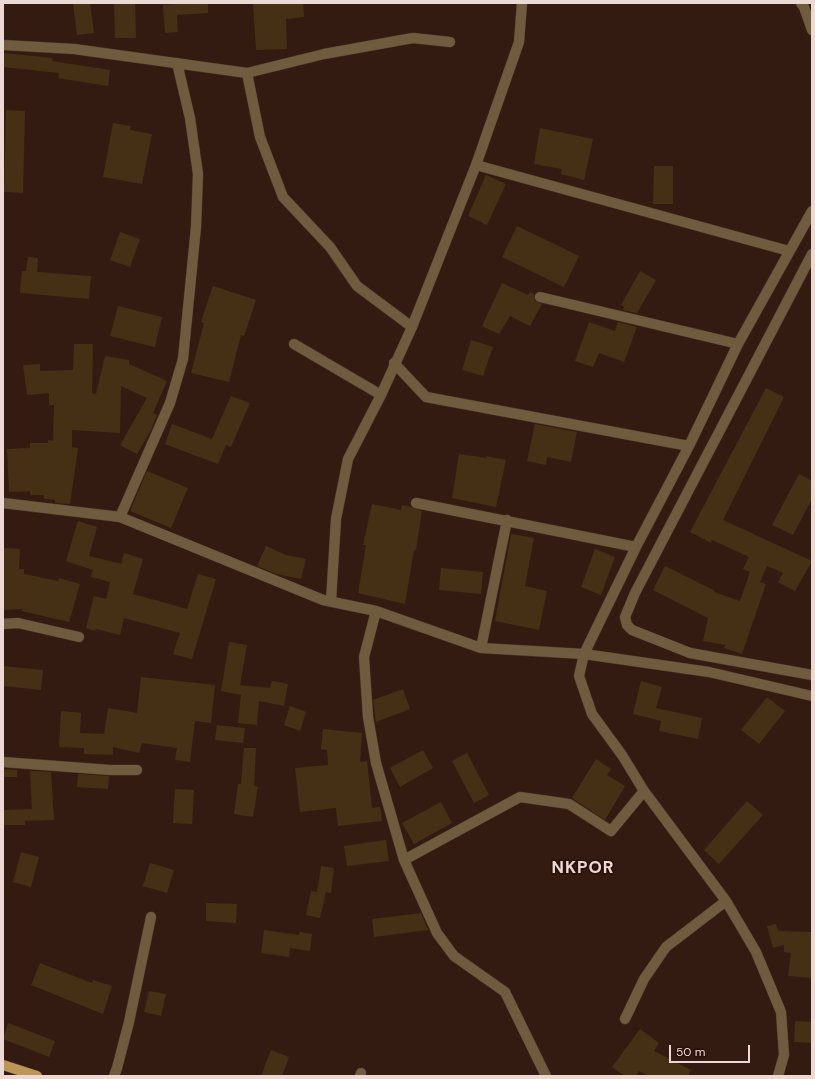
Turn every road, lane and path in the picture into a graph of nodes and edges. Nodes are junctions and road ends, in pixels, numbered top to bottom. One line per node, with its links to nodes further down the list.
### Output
1 (522, 3): 8 (street)
2 (801, 3): 3 (street)
3 (812, 30)
4 (450, 42): 7 (street)
5 (3, 45): 6 (street)
6 (177, 63): 7 (street); 21 (street)
7 (247, 73): 13 (street)
8 (476, 165): 10 (street); 13 (street)
9 (812, 211): 10 (street)
10 (790, 251): 15 (street)
11 (812, 254): 30 (street)
12 (540, 297): 15 (street)
13 (412, 327): 16 (street)
14 (294, 344): 17 (street)
15 (738, 344): 18 (street)
16 (394, 363): 17 (street); 18 (street)
17 (381, 395): 24 (street)
18 (689, 446): 23 (street)
19 (3, 503): 21 (street)
20 (416, 503): 22 (street)
21 (120, 517): 24 (street)
22 (507, 520): 23 (street); 28 (street)
23 (636, 547): 29 (street)
24 (332, 601): 25 (street)
25 (376, 611): 28 (street); 35 (street)
26 (3, 624): 27 (street)
27 (79, 637)
28 (482, 648): 29 (street)
29 (584, 654): 31 (street); 34 (street)
30 (812, 674)
31 (812, 696)
32 (3, 762): 33 (street)
33 (137, 770)
34 (644, 791): 35 (street); 36 (street)
35 (404, 860): 42 (street)
36 (726, 901): 38 (street); 43 (street)
37 (151, 917): 41 (street)
38 (625, 1019)
39 (3, 1065): 40 (main road)
40 (38, 1076)
41 (114, 1076)
42 (546, 1076)
43 (778, 1076)

